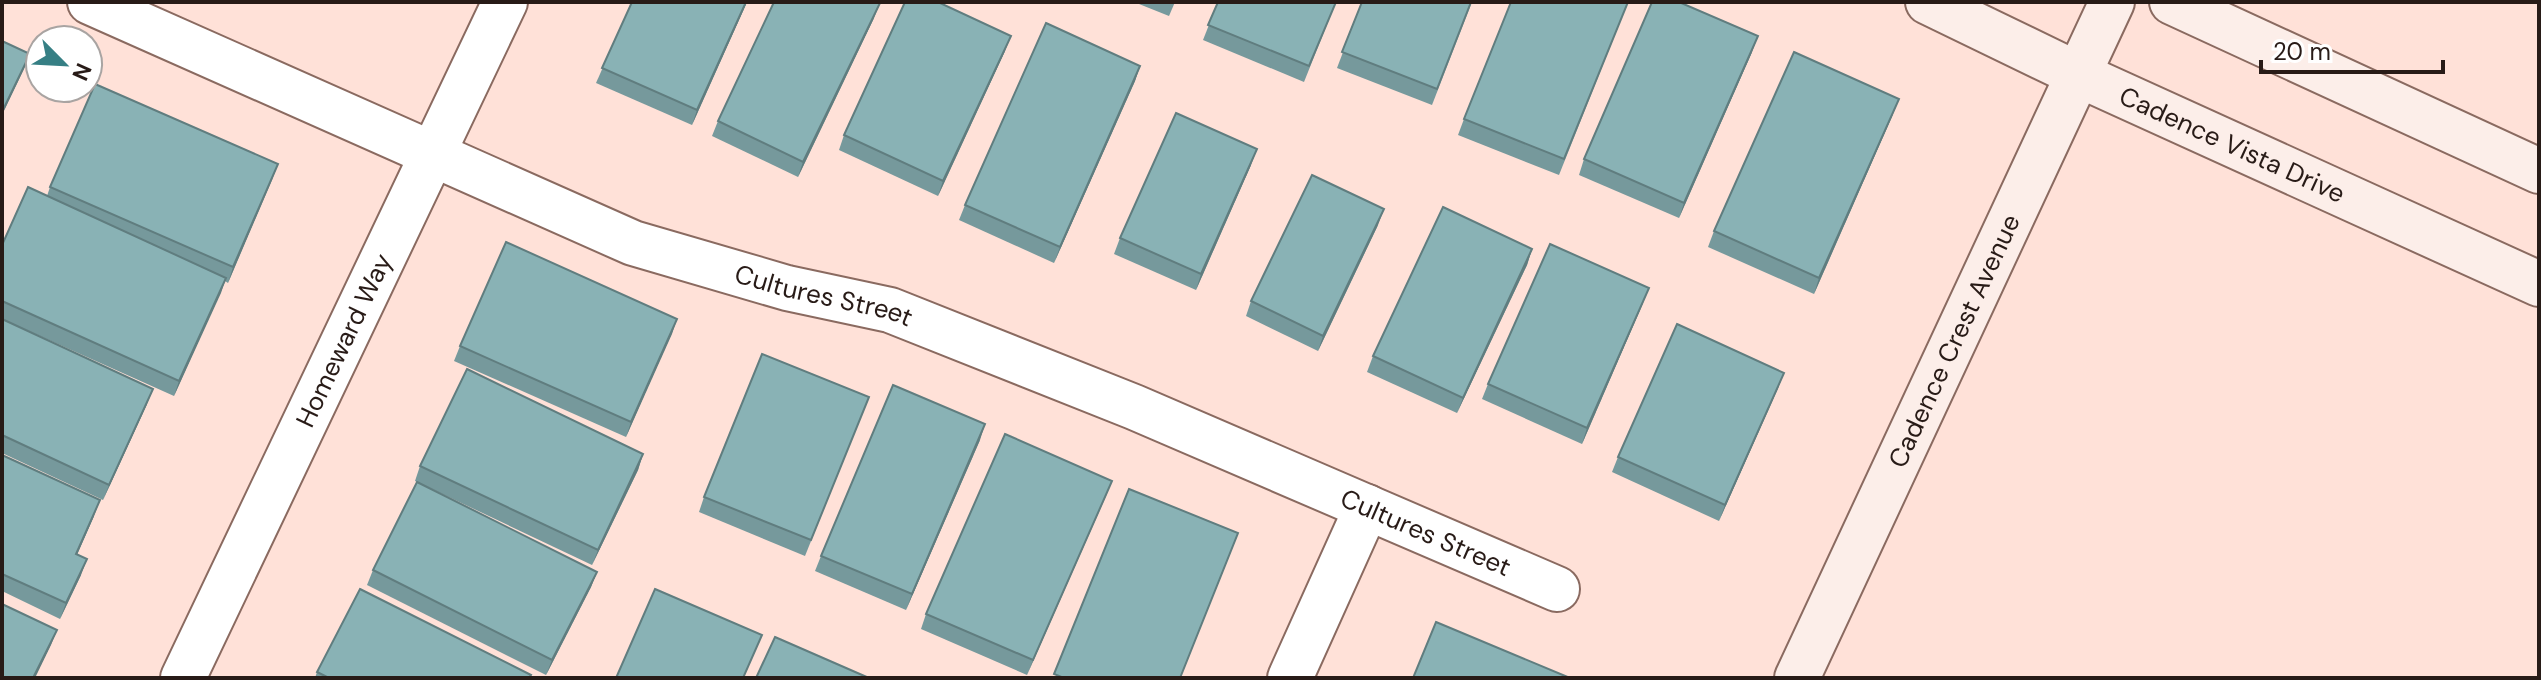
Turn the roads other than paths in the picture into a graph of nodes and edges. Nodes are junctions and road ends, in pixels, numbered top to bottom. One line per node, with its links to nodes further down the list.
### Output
1 (90, 2): 7 (street, Cultures Street)
2 (505, 2): 7 (street, Homeward Way)
3 (1928, 2): 6 (street, Cadence Vista Drive)
4 (2112, 2): 6 (street, Cadence Crest Avenue)
5 (2172, 2): 8 (street)
6 (2077, 74): 9 (street, Cadence Vista Drive); 14 (street, Cadence Crest Avenue)
7 (433, 157): 10 (street, Cultures Street); 12 (street, Homeward Way)
8 (2539, 171)
9 (2539, 284)
10 (1367, 507): 11 (street, Cultures Street); 13 (street)
11 (1557, 589)
12 (183, 678)
13 (1290, 678)
14 (1797, 678)

